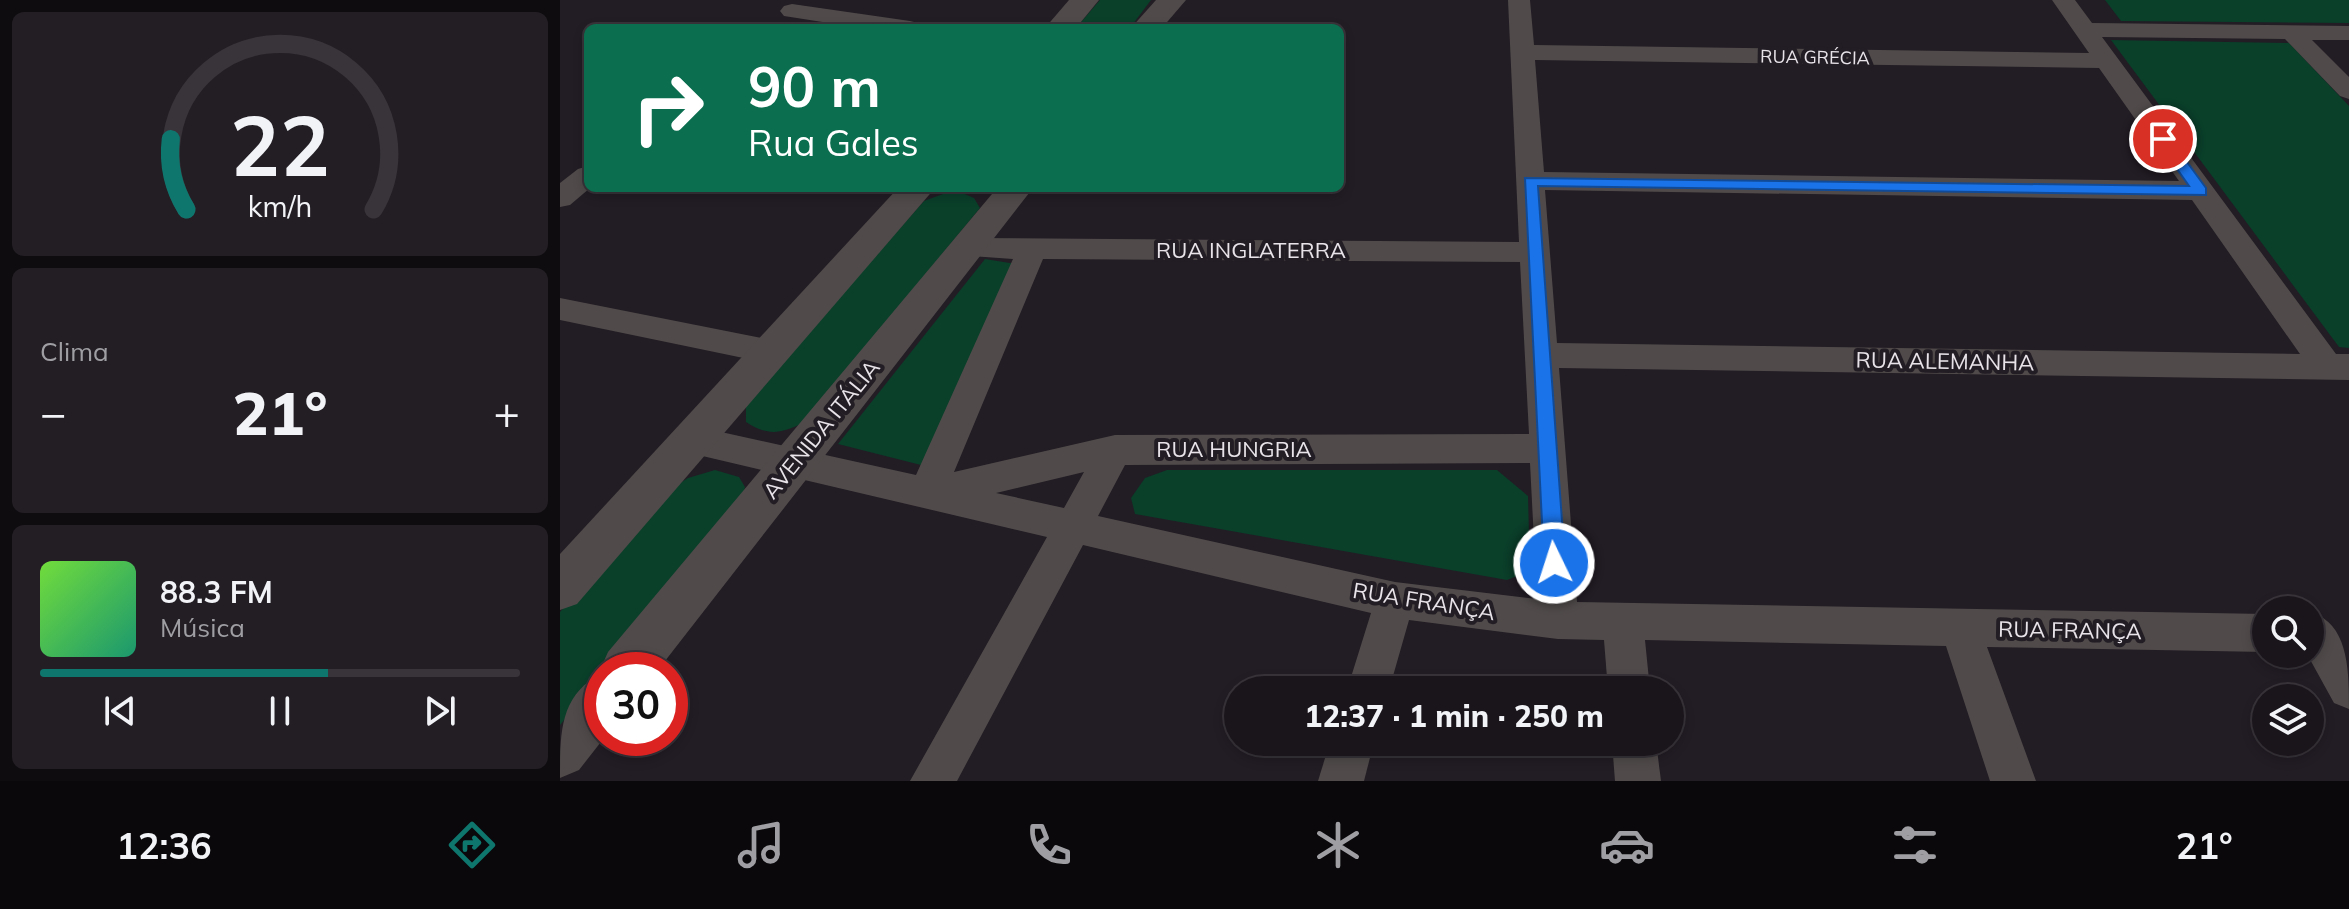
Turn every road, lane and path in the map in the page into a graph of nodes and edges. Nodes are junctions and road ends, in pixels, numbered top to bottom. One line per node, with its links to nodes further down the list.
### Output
1 (1085, 0): 8 (street)
2 (1172, 0): 9 (street)
3 (1519, 0): 13 (street)
4 (2063, 0): 10 (street)
5 (799, 6): 6 (street); 7 (street)
6 (776, 24)
7 (890, 24)
8 (1064, 24)
9 (1150, 24)
10 (2085, 30): 11 (street); 14 (street)
11 (2292, 33): 12 (street); 15 (street)
12 (2349, 33)
13 (1522, 52): 14 (street, RUA GRÉCIA); 17 (street)
14 (2108, 61): 18 (street)
15 (2349, 91)
16 (584, 178): 21 (street)
17 (1530, 181): 18 (street); 24 (street)
18 (2200, 191): 28 (street)
19 (914, 192): 26 (street)
20 (1013, 192): 22 (street, AVENIDA ITÁLIA)
21 (560, 198)
22 (968, 248): 23 (street, RUA INGLATERRA); 32 (street, AVENIDA ITÁLIA)
23 (1032, 249): 24 (street, RUA INGLATERRA); 33 (street)
24 (1535, 252): 27 (street)
25 (560, 309): 26 (street)
26 (772, 352): 29 (street)
27 (1541, 355): 28 (street, RUA ALEMANHA); 30 (street)
28 (2338, 367)
29 (694, 440): 32 (street, RUA FRANÇA); 35 (street)
30 (1547, 448): 31 (street, RUA HUNGRIA); 37 (street)
31 (1115, 450): 33 (street, RUA HUNGRIA); 34 (street)
32 (793, 463): 33 (street, RUA FRANÇA); 42 (street, AVENIDA ITÁLIA)
33 (927, 493): 34 (street, RUA FRANÇA)
34 (1073, 527): 36 (street, RUA FRANÇA); 50 (street)
35 (560, 588)
36 (1395, 600): 37 (street, RUA FRANÇA); 43 (street)
37 (1558, 620): 38 (street, RUA FRANÇA)
38 (1623, 622): 39 (street, RUA FRANÇA); 44 (street)
39 (1960, 628): 40 (street, RUA FRANÇA); 53 (street)
40 (2252, 633)
41 (2326, 634): 45 (street)
42 (641, 652)
43 (1372, 676)
44 (1628, 676)
45 (2349, 688)
46 (584, 721): 47 (street)
47 (560, 751)
48 (1348, 756): 51 (street)
49 (1635, 756): 52 (street)
50 (933, 781)
51 (1341, 781)
52 (1638, 781)
53 (2013, 781)

